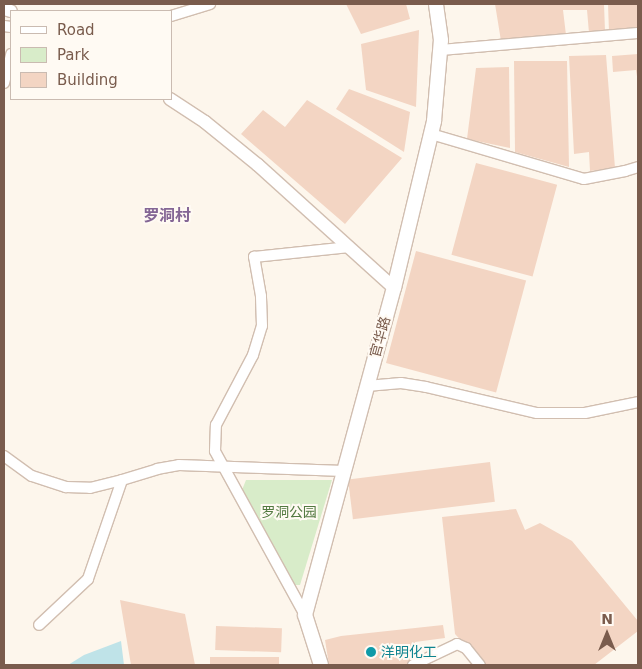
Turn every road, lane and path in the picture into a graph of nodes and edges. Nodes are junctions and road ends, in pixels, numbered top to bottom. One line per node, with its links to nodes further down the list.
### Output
1 (210, 4): 3 (street)
2 (436, 4): 5 (main road, 官华路)
3 (172, 16)
4 (638, 33): 5 (street)
5 (440, 50): 9 (main road, 官华路)
6 (10, 58): 7 (street)
7 (4, 82)
8 (172, 100): 11 (street)
9 (431, 134): 10 (street); 12 (main road, 官华路)
10 (638, 166)
11 (349, 247): 12 (street); 16 (street)
12 (394, 288): 13 (main road, 官华路)
13 (367, 386): 14 (street); 17 (main road, 官华路)
14 (638, 402)
15 (4, 456): 18 (street)
16 (223, 467): 17 (street); 18 (street); 19 (street)
17 (344, 471): 19 (main road, 官华路)
18 (122, 480): 20 (street)
19 (305, 615): 21 (main road)
20 (39, 625)
21 (321, 665)
22 (413, 665): 23 (street)
23 (480, 665)

